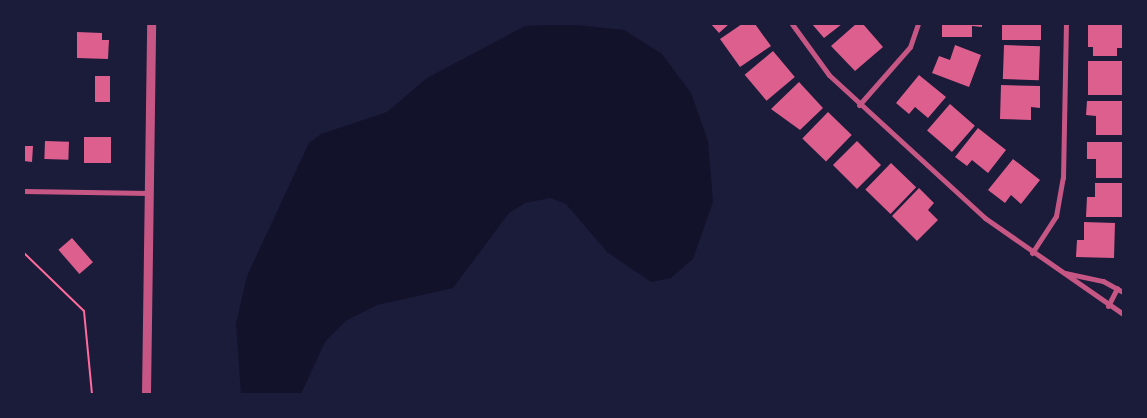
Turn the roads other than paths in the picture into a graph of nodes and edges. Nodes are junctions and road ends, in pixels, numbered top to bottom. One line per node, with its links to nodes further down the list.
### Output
1 (151, 24): 7 (street)
2 (792, 24): 5 (street)
3 (918, 24): 5 (street)
4 (1066, 24): 8 (street)
5 (860, 105): 8 (street)
6 (24, 191): 7 (street)
7 (149, 193): 14 (street)
8 (1032, 253): 9 (street)
9 (1062, 273): 10 (street); 12 (street)
10 (1117, 288): 11 (street); 12 (street)
11 (1123, 292)
12 (1108, 306): 13 (street)
13 (1123, 314)
14 (146, 394)

